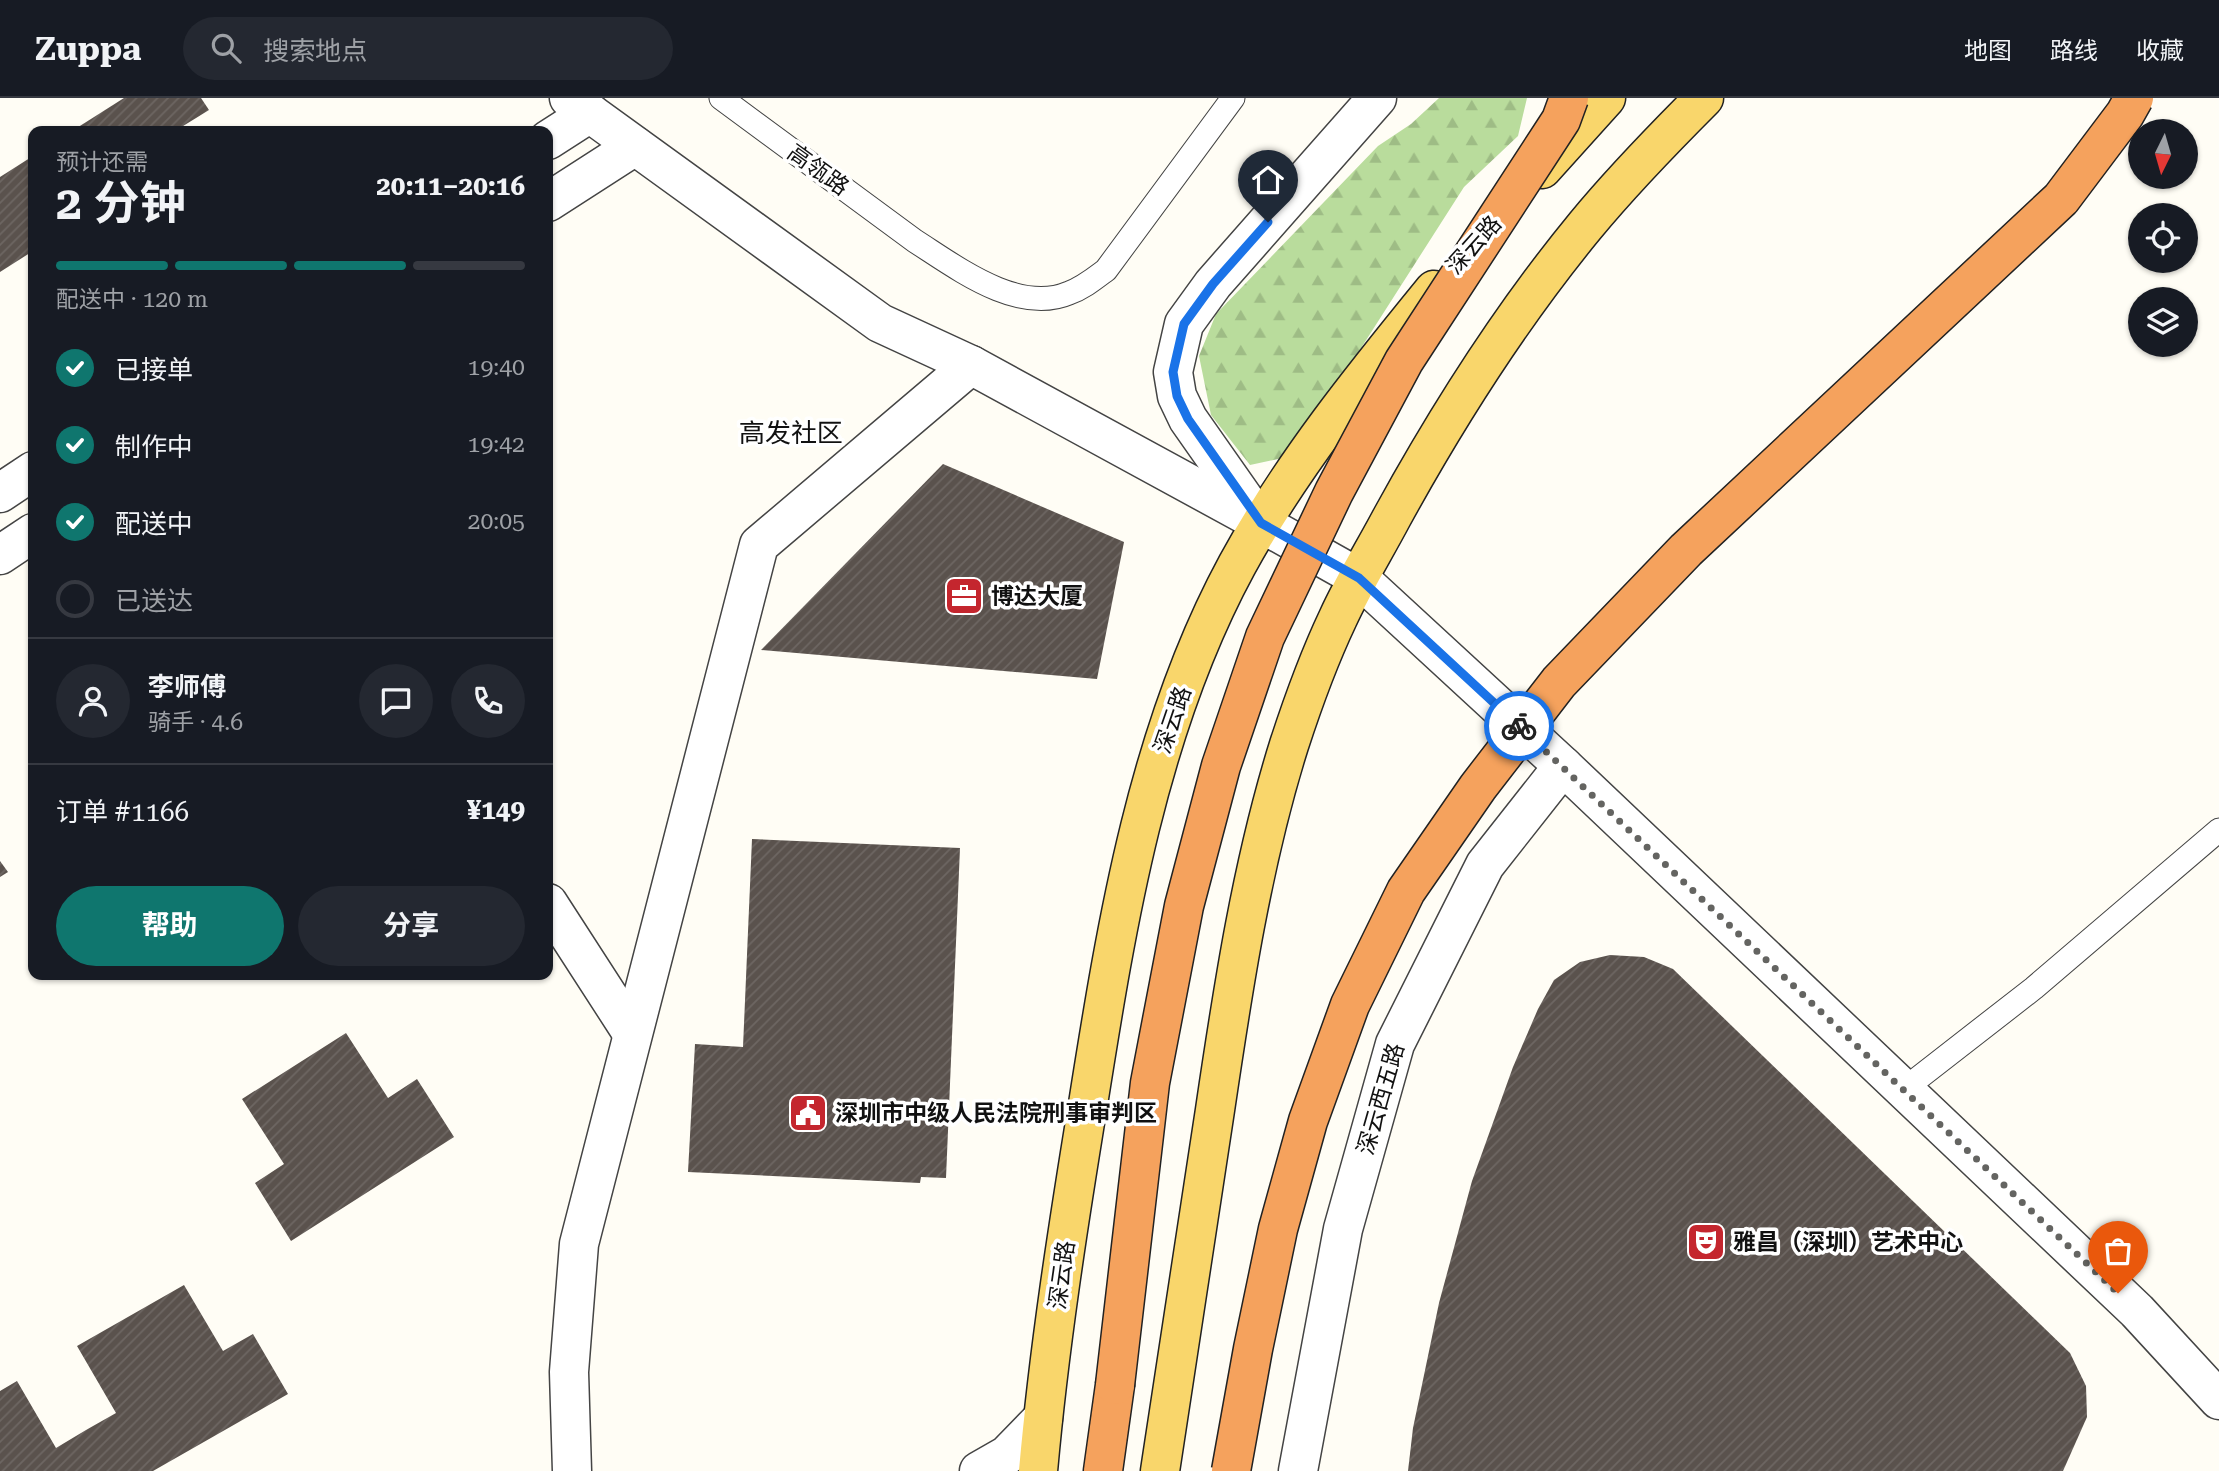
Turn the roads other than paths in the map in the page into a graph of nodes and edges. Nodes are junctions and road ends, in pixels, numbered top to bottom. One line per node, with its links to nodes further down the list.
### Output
1 (720, 98): 2 (lane, 高瓴路)
2 (1233, 98)
3 (1377, 98): 15 (street)
4 (1569, 98): 29 (highway, bridge)
5 (1606, 98): 15 (main road, 深云路)
6 (1704, 98): 18 (main road)
7 (2134, 98): 31 (highway, bridge)
8 (579, 105): 9 (street); 10 (street)
9 (553, 134)
10 (635, 146): 11 (street); 12 (street)
11 (553, 199)
12 (971, 365): 15 (street); 22 (street)
13 (28, 474): 14 (street)
14 (0, 493)
15 (1261, 523): 18 (street); 25 (main road, 深云路)
16 (28, 536): 17 (street)
17 (0, 555)
18 (1359, 578): 19 (street); 30 (main road)
19 (1563, 766): 23 (street); 32 (street, 深云西五路)
20 (2219, 830): 23 (lane)
21 (553, 911): 22 (street)
22 (632, 1033): 26 (street)
23 (1903, 1090): 24 (street)
24 (2219, 1401)
25 (1043, 1418): 27 (street); 28 (main road, 深云路)
26 (572, 1471)
27 (979, 1471)
28 (1038, 1471)
29 (1102, 1471)
30 (1160, 1471)
31 (1231, 1471)
32 (1298, 1471)

